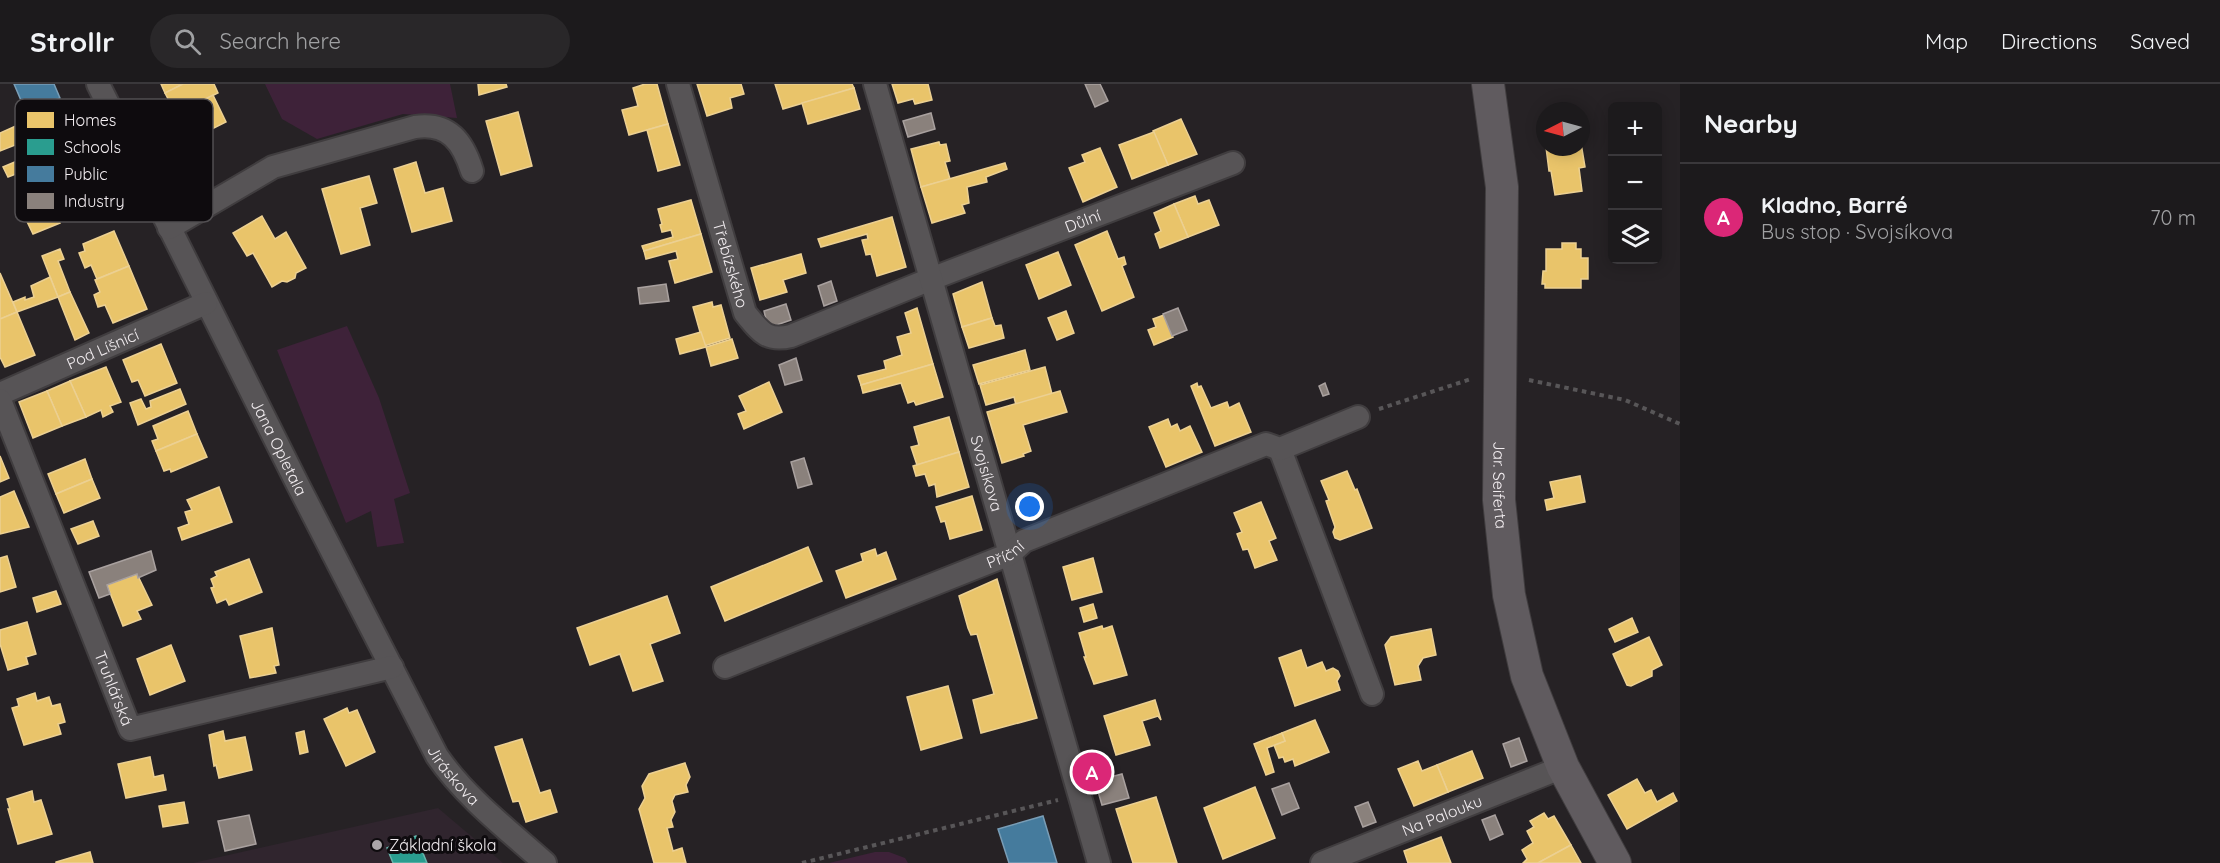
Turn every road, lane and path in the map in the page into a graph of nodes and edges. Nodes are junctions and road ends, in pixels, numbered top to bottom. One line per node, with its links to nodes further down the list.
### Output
1 (98, 84): 5 (street, Jana Opletala)
2 (678, 84): 12 (street, Třebízského)
3 (875, 84): 12 (street, Svojsíkova)
4 (1488, 84): 22 (street, Jar. Seiferta)
5 (105, 99)
6 (1233, 163): 12 (street, Důlní)
7 (472, 171): 8 (street)
8 (213, 202)
9 (166, 222): 11 (street, Jana Opletala)
10 (179, 222): 11 (street)
11 (169, 228): 13 (street, Jana Opletala)
12 (931, 279): 18 (street, Svojsíkova)
13 (206, 303): 14 (street, Pod Líšnicí); 19 (street, Jana Opletala)
14 (0, 394)
15 (0, 400): 19 (street, Truhlářská)
16 (1358, 417): 17 (street, Příční)
17 (1280, 449): 18 (street, Příční); 21 (street)
18 (1010, 554): 20 (street, Příční); 23 (street, Svojsíkova)
19 (392, 667): 24 (street, Jiráskova)
20 (725, 667)
21 (1372, 694)
22 (1563, 767): 27 (street, Na Palouku); 28 (street, Jar. Seiferta)
23 (1079, 795): 25 (path); 26 (street, Svojsíkova)
24 (545, 863)
25 (802, 863)
26 (1099, 863)
27 (1322, 863)
28 (1615, 863)

